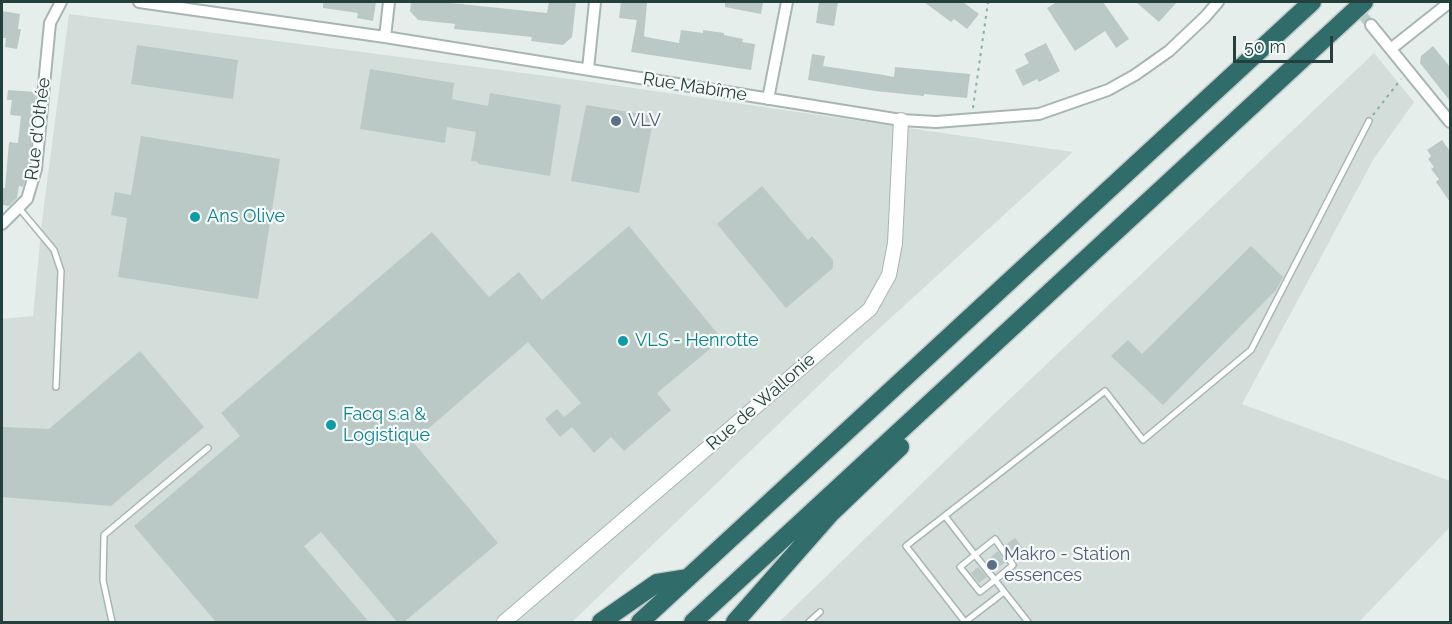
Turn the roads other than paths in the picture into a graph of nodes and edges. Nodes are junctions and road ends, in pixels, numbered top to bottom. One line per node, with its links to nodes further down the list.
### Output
1 (61, 2): 19 (street, Rue d'Othée)
2 (139, 2): 10 (street, Rue Mabîme)
3 (389, 2): 12 (street)
4 (595, 2): 14 (street)
5 (787, 2): 15 (street)
6 (1218, 2): 16 (street, Rue Mabîme)
7 (1312, 2): 26 (highway)
8 (1364, 2): 21 (highway)
9 (1450, 2): 13 (street)
10 (200, 6): 12 (street, Rue Mabîme)
11 (1371, 25): 13 (street)
12 (385, 37): 14 (street, Rue Mabîme)
13 (1392, 48): 18 (street)
14 (588, 69): 15 (street, Rue Mabîme)
15 (768, 99): 16 (street, Rue Mabîme)
16 (901, 120): 31 (street, Rue de Wallonie)
17 (1368, 121): 24 (lane)
18 (1450, 122)
19 (19, 208): 20 (street, Rue d'Othée); 22 (lane)
20 (2, 224)
21 (1058, 285): 34 (highway); 35 (highway)
22 (56, 387)
23 (208, 448): 30 (lane)
24 (945, 516): 25 (lane); 28 (lane)
25 (975, 555): 27 (lane); 27 (lane); 27 (lane)
26 (688, 578): 32 (highway); 33 (highway)
27 (995, 580): 28 (lane)
28 (1004, 592): 37 (lane)
29 (820, 612): 36 (lane)
30 (112, 622)
31 (504, 622)
32 (601, 622)
33 (640, 622)
34 (693, 622)
35 (735, 622)
36 (809, 622)
37 (1028, 622)

